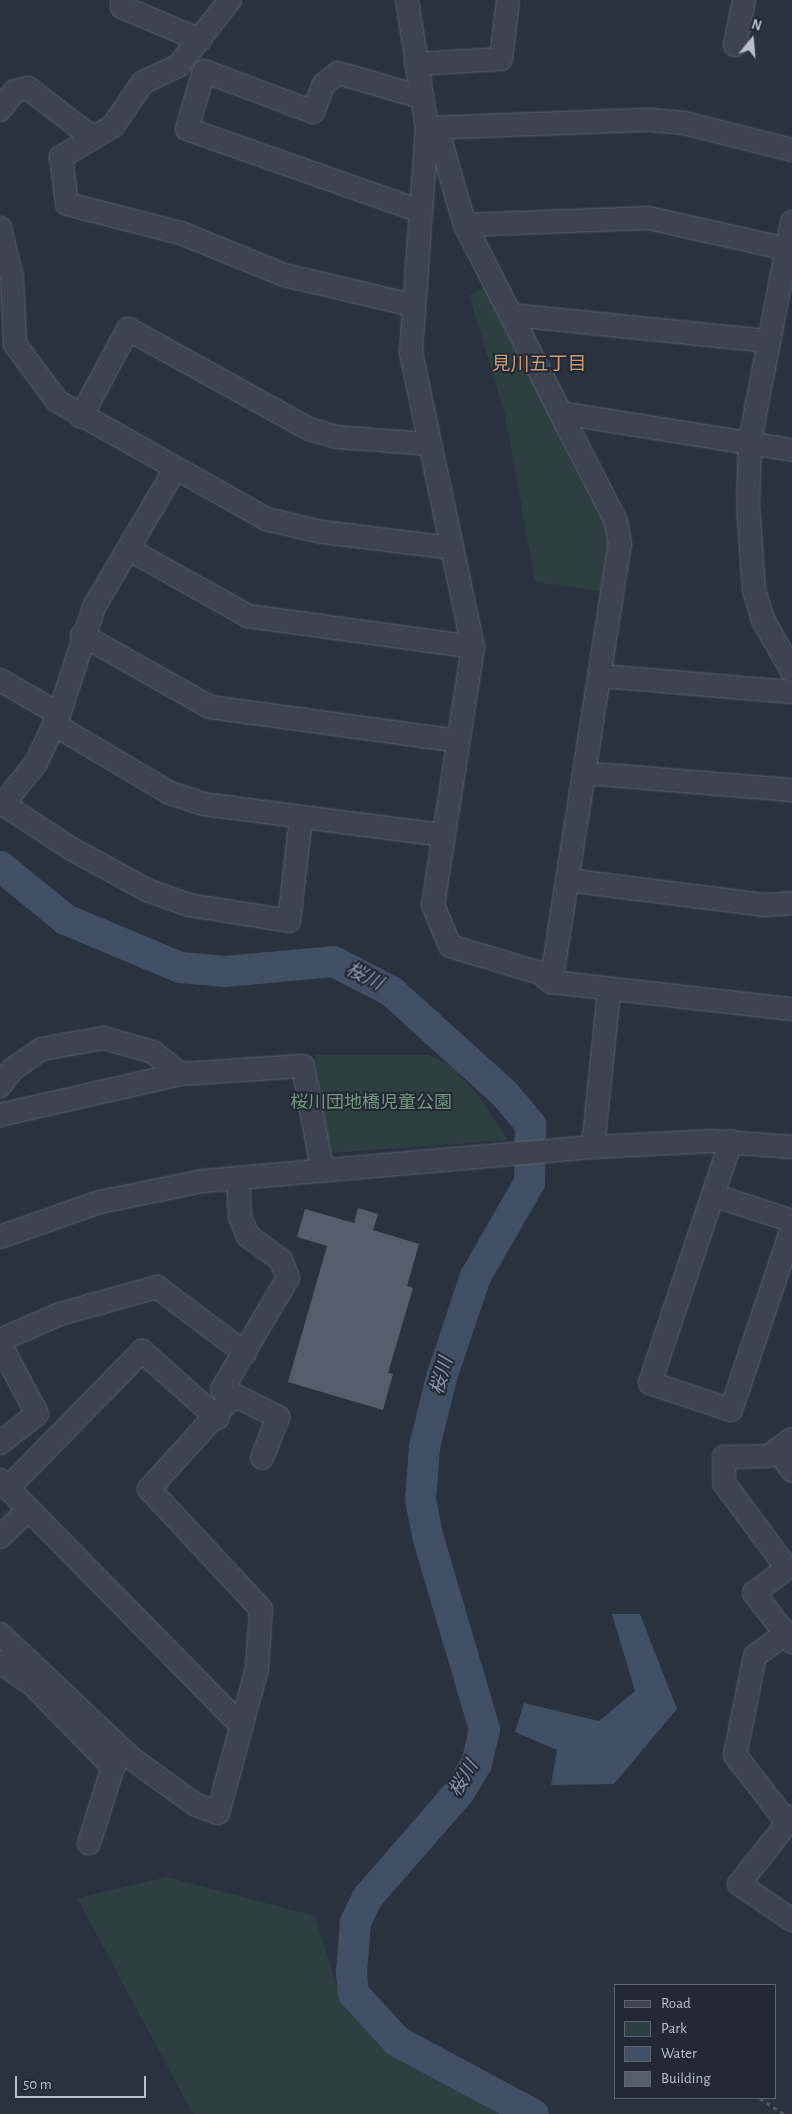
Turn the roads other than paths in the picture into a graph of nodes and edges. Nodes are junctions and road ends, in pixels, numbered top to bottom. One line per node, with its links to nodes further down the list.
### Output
1 (122, 0): 6 (street)
2 (230, 0): 6 (street)
3 (407, 0): 8 (street)
4 (508, 0): 8 (street)
5 (744, 0): 7 (street)
6 (200, 40): 12 (street)
7 (735, 45)
8 (416, 64): 9 (street)
9 (421, 97): 11 (street); 14 (street)
10 (0, 110): 12 (street)
11 (427, 128): 13 (street); 14 (street); 16 (street)
12 (93, 138): 19 (street)
13 (792, 150)
14 (420, 211): 19 (street)
15 (792, 222): 18 (street)
16 (465, 225): 18 (street); 20 (street)
17 (0, 228): 23 (street)
18 (787, 249): 21 (street)
19 (412, 305): 25 (street)
20 (512, 315): 21 (street); 22 (street)
21 (769, 341): 24 (street)
22 (561, 413): 24 (street); 33 (street)
23 (81, 417): 25 (street); 27 (street)
24 (750, 442): 26 (street); 32 (street)
25 (429, 444): 28 (street)
26 (792, 450)
27 (174, 471): 28 (street); 29 (street)
28 (452, 548): 31 (street)
29 (130, 550): 30 (street); 31 (street)
30 (82, 635): 36 (street); 37 (street)
31 (473, 646): 37 (street)
32 (792, 671)
33 (600, 676): 35 (street); 38 (street)
34 (0, 680): 36 (street)
35 (792, 692)
36 (57, 720): 40 (street); 40 (street)
37 (458, 741): 41 (street)
38 (584, 773): 39 (street); 42 (street)
39 (792, 790)
40 (301, 817): 41 (street)
41 (442, 835): 44 (street)
42 (567, 880): 43 (street); 44 (street)
43 (792, 903)
44 (551, 982): 45 (street)
45 (609, 991): 46 (street); 51 (street)
46 (792, 1010)
47 (180, 1074): 48 (street); 49 (street); 53 (street)
48 (0, 1086)
49 (0, 1116)
50 (731, 1141): 51 (street); 52 (street); 55 (street)
51 (593, 1147): 53 (street)
52 (792, 1147)
53 (322, 1169): 54 (street)
54 (238, 1178): 58 (street); 61 (street)
55 (713, 1195): 56 (street); 57 (street)
56 (792, 1222)
57 (792, 1229)
58 (0, 1237)
59 (0, 1340): 61 (street)
60 (0, 1344): 64 (street)
61 (245, 1353): 62 (street)
62 (234, 1395): 63 (street); 66 (street)
63 (217, 1418): 68 (street); 74 (street)
64 (0, 1443)
65 (785, 1445): 67 (street); 72 (street)
66 (262, 1458)
67 (792, 1470)
68 (4, 1484): 69 (street)
69 (28, 1509): 70 (street); 74 (street)
70 (0, 1537)
71 (0, 1634): 74 (street)
72 (789, 1638): 75 (street)
73 (0, 1662): 76 (street)
74 (242, 1726)
75 (789, 1820): 77 (street)
76 (90, 1843)
77 (792, 1920)

